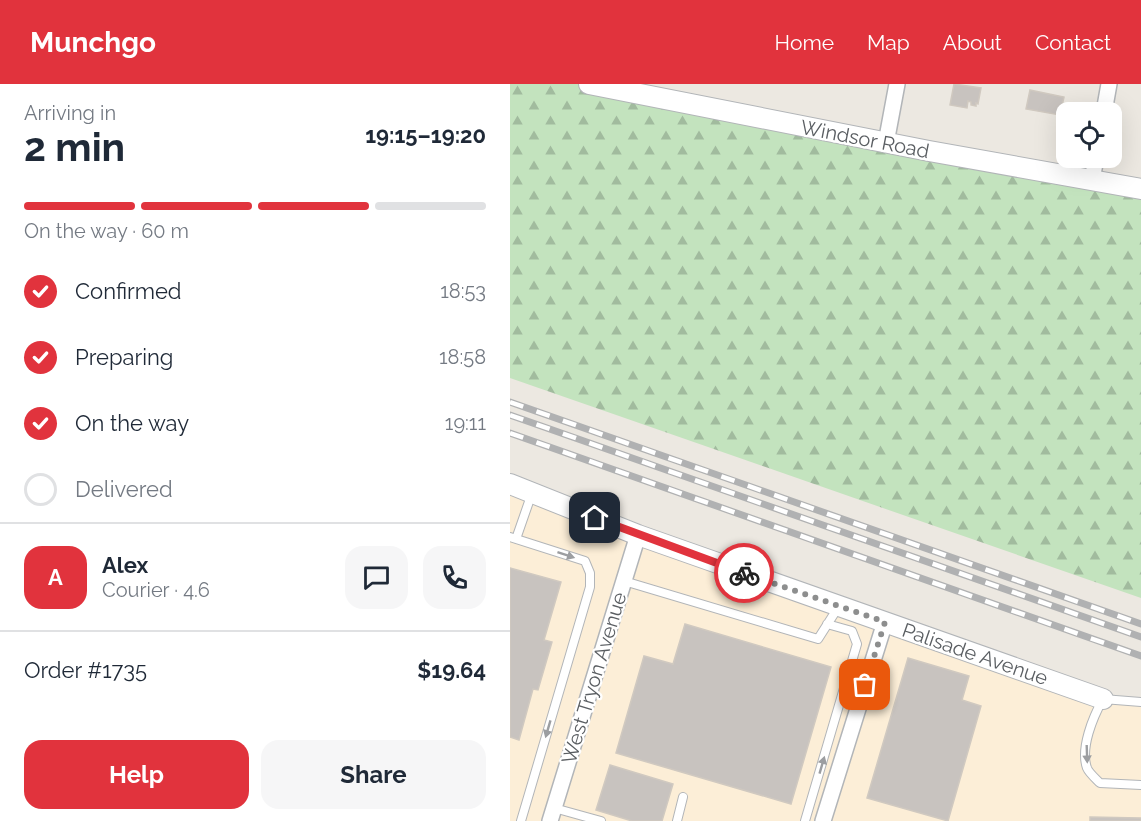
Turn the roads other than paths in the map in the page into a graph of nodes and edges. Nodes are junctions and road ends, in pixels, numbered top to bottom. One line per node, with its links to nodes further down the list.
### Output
1 (589, 84): 4 (street, Windsor Road)
2 (897, 84): 6 (street)
3 (1109, 84): 5 (street)
4 (656, 90): 6 (street, Windsor Road)
5 (1106, 102)
6 (886, 143): 8 (street, Windsor Road)
7 (1094, 168): 8 (street)
8 (1092, 180): 9 (street, Windsor Road)
9 (1141, 189)
10 (510, 484): 11 (street, Palisade Avenue)
11 (532, 493): 12 (street, Palisade Avenue); 13 (lane)
12 (638, 535): 14 (street, West Tryon Avenue); 15 (street, Palisade Avenue)
13 (513, 538): 23 (lane, one-way to 23)
14 (624, 581): 17 (lane); 22 (street, West Tryon Avenue)
15 (839, 606): 16 (street, Palisade Avenue); 17 (lane)
16 (885, 622): 18 (street, Palisade Avenue); 27 (street)
17 (827, 624): 26 (lane, one-way to 17)
18 (1103, 699): 19 (lane); 20 (lane, one-way to 20)
19 (1141, 702)
20 (1141, 785)
21 (684, 797): 25 (lane)
22 (551, 814): 24 (lane)
23 (521, 821)
24 (601, 821)
25 (677, 821)
26 (805, 821)
27 (823, 821)

